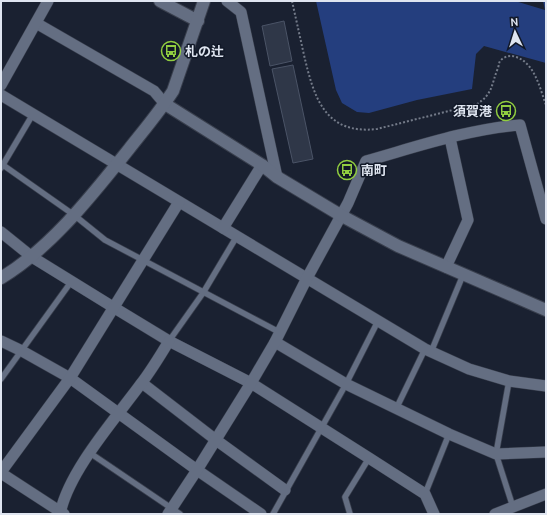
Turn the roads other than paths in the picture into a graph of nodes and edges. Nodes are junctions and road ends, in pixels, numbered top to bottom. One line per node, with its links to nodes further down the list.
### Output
1 (48, 1): 6 (street)
2 (160, 1): 5 (street)
3 (204, 1): 5 (street)
4 (227, 1): 15 (street)
5 (198, 21): 9 (street)
6 (36, 22): 7 (street); 9 (street)
7 (1, 85)
8 (1, 94): 10 (street)
9 (165, 104): 12 (street); 13 (street)
10 (33, 114): 12 (street); 14 (lane)
11 (450, 138): 18 (street); 19 (street); 25 (street)
12 (117, 164): 16 (street); 17 (street)
13 (262, 165): 15 (street); 20 (street)
14 (2, 166): 17 (lane)
15 (277, 177): 18 (street)
16 (179, 202): 20 (street); 24 (street)
17 (74, 215): 23 (street); 24 (lane)
18 (342, 216): 25 (street); 28 (street)
19 (546, 218)
20 (223, 228): 22 (street)
21 (1, 232): 23 (street)
22 (237, 236): 28 (street); 30 (lane)
23 (32, 257): 27 (street); 29 (street)
24 (142, 260): 30 (lane); 31 (street)
25 (446, 266): 26 (street)
26 (463, 275): 32 (street); 37 (lane)
27 (1, 278)
28 (307, 278): 33 (street); 34 (street)
29 (71, 282): 31 (street); 38 (lane)
30 (203, 293): 34 (lane); 36 (lane)
31 (113, 308): 36 (street); 39 (street)
32 (546, 310)
33 (378, 321): 37 (street); 44 (lane)
34 (277, 337): 43 (street); 44 (street)
35 (1, 341): 38 (street)
36 (169, 341): 42 (street); 43 (street)
37 (428, 350): 41 (street); 46 (lane)
38 (22, 351): 39 (street); 40 (lane)
39 (70, 378): 47 (street); 56 (street)
40 (1, 379)
41 (509, 381): 45 (street); 53 (lane)
42 (142, 383): 47 (street); 50 (street)
43 (251, 383): 48 (street); 50 (street)
44 (346, 384): 46 (street); 48 (lane)
45 (546, 386)
46 (396, 409): 49 (street)
47 (119, 413): 52 (street); 55 (street)
48 (322, 427): 54 (street); 57 (lane)
49 (449, 434): 53 (street); 58 (lane)
50 (216, 440): 55 (street); 57 (street)
51 (546, 452): 53 (street)
52 (90, 453): 61 (lane); 62 (street)
53 (496, 454): 60 (lane)
54 (369, 458): 58 (street); 65 (lane)
55 (197, 470): 61 (street); 63 (street)
56 (1, 472): 62 (street)
57 (285, 490): 64 (lane)
58 (425, 494): 66 (street)
59 (546, 494): 60 (street)
60 (513, 507): 67 (street)
61 (173, 512)
62 (61, 513)
63 (262, 514)
64 (273, 514)
65 (350, 514)
66 (434, 514)
67 (495, 514)

